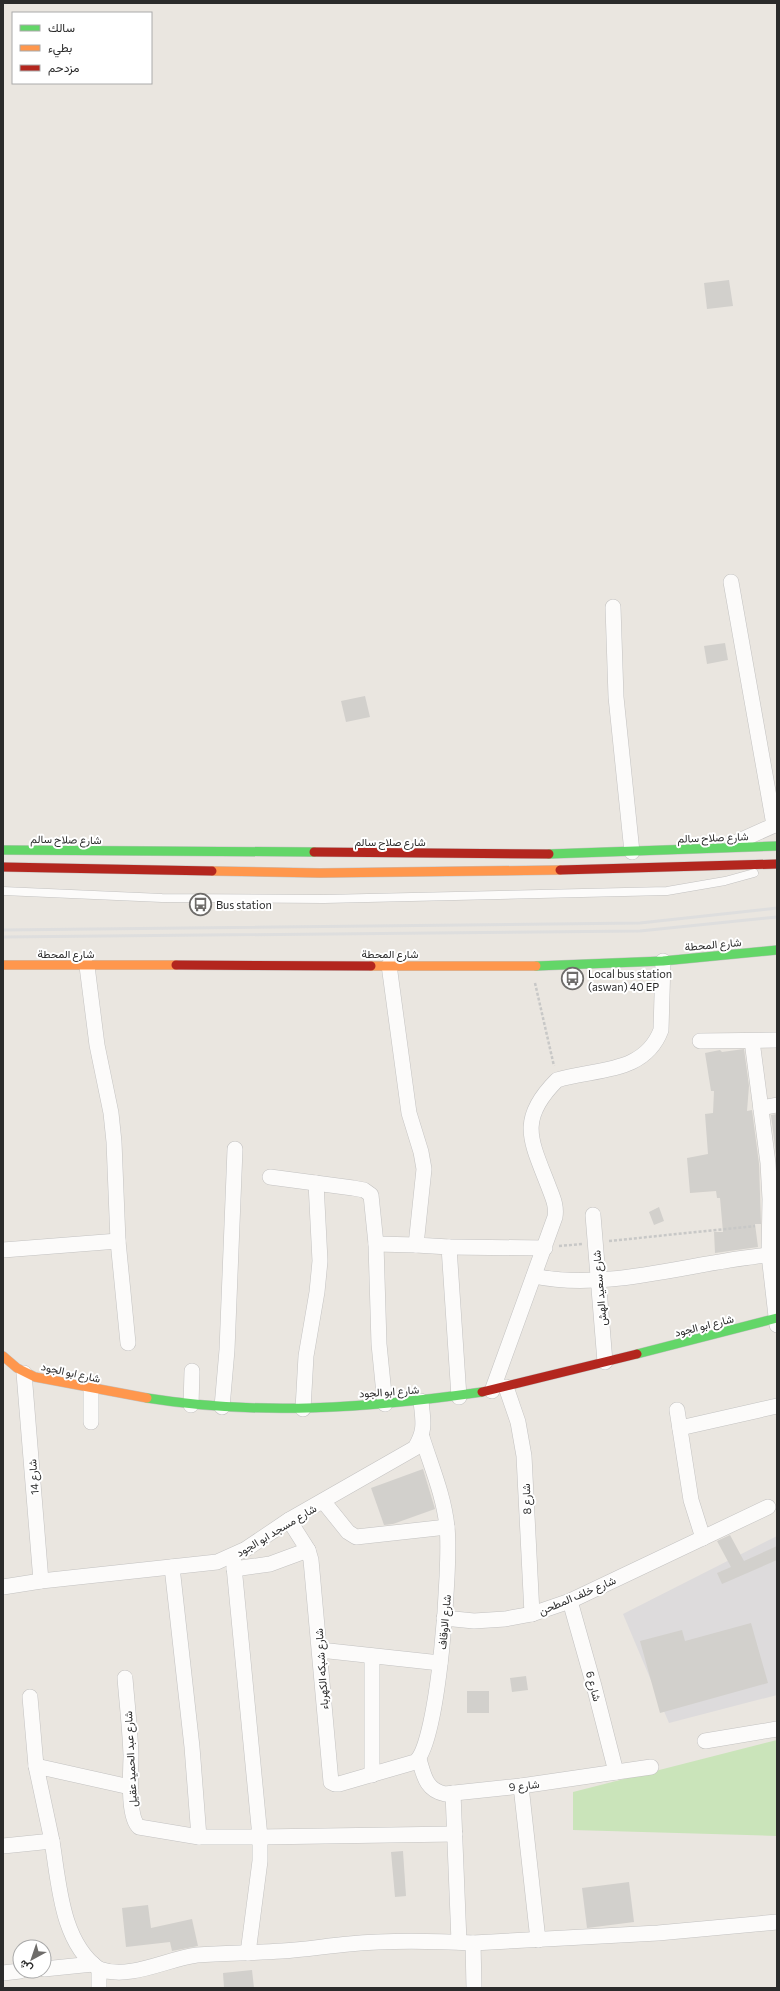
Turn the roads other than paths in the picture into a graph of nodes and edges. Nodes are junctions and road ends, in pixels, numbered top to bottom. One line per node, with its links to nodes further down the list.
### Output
1 (731, 582): 3 (street)
2 (613, 607): 7 (street)
3 (776, 825): 5 (street)
4 (777, 846): 5 (main road, شارع صلاح سالم)
5 (721, 848): 7 (main road, شارع صلاح سالم)
6 (3, 850): 7 (main road, شارع صلاح سالم)
7 (632, 852)
8 (777, 864): 9 (main road); 10 (lane)
9 (3, 867)
10 (3, 892)
11 (777, 950): 12 (main road, شارع المحطة)
12 (663, 960): 14 (main road, شارع المحطة); 30 (street)
13 (3, 965): 15 (main road, شارع المحطة)
14 (389, 965): 15 (main road, شارع المحطة); 28 (street)
15 (87, 966): 26 (street)
16 (777, 1040): 18 (street)
17 (700, 1041): 18 (street)
18 (752, 1041): 20 (street)
19 (777, 1105): 20 (street)
20 (761, 1108): 22 (street)
21 (234, 1149): 49 (street)
22 (773, 1163): 32 (street)
23 (270, 1177): 24 (street)
24 (316, 1183): 27 (street); 50 (street)
25 (593, 1215): 34 (street, شارع سعيد الهش)
26 (118, 1241): 31 (street); 36 (street)
27 (376, 1244): 28 (street); 46 (street)
28 (416, 1245): 29 (street)
29 (449, 1247): 30 (street); 44 (street)
30 (545, 1248): 33 (street)
31 (3, 1250)
32 (770, 1255): 34 (street); 35 (street)
33 (534, 1276): 34 (street); 43 (street)
34 (598, 1279): 38 (street, شارع سعيد الهش)
35 (776, 1321): 38 (main road, شارع ابو الجود)
36 (128, 1343)
37 (3, 1356): 40 (main road, شارع ابو الجود)
38 (605, 1362): 41 (main road, شارع ابو الجود)
39 (192, 1371): 47 (street)
40 (24, 1373): 42 (main road, شارع ابو الجود); 63 (street, شارع 14)
41 (506, 1387): 43 (main road, شارع ابو الجود); 66 (street, شارع 8)
42 (91, 1388): 47 (main road, شارع ابو الجود); 52 (street)
43 (492, 1391): 44 (main road, شارع ابو الجود)
44 (460, 1397): 45 (main road, شارع ابو الجود)
45 (421, 1401): 46 (main road, شارع ابو الجود); 54 (street)
46 (385, 1404): 50 (main road, شارع ابو الجود)
47 (191, 1405): 49 (main road, شارع ابو الجود)
48 (777, 1406): 53 (street)
49 (222, 1407): 50 (main road, شارع ابو الجود)
50 (303, 1409)
51 (677, 1410): 53 (street)
52 (91, 1422)
53 (680, 1428): 59 (street)
54 (422, 1437): 55 (street, شارع مسجد ابو الجود); 58 (street, شارع الاوقاف)
55 (324, 1501): 57 (street, شارع مسجد ابو الجود); 58 (street)
56 (768, 1507): 59 (street, شارع خلف المطحن)
57 (289, 1520): 60 (street, شارع شبكه الكهرباء); 61 (street, شارع مسجد ابو الجود)
58 (447, 1527): 67 (street, شارع الاوقاف)
59 (703, 1538): 65 (street, شارع خلف المطحن)
60 (308, 1550): 61 (street); 68 (street, شارع شبكه الكهرباء)
61 (233, 1563): 62 (street, شارع مسجد ابو الجود); 85 (street)
62 (172, 1567): 63 (street, شارع مسجد ابو الجود); 84 (street)
63 (41, 1581): 64 (street, شارع مسجد ابو الجود)
64 (3, 1587)
65 (570, 1601): 66 (street, شارع خلف المطحن); 78 (street, شارع 6)
66 (532, 1614): 67 (street, شارع خلف المطحن)
67 (444, 1618): 70 (street, شارع الاوقاف)
68 (320, 1650): 69 (street); 79 (street, شارع شبكه الكهرباء)
69 (372, 1656): 70 (street); 79 (street)
70 (440, 1663): 75 (street, شارع الاوقاف)
71 (125, 1678): 81 (street, شارع عبد الحميد عقيل)
72 (30, 1697): 76 (street)
73 (777, 1729): 74 (street)
74 (704, 1742)
75 (419, 1759): 79 (street); 82 (street, شارع 9)
76 (36, 1766): 81 (street); 86 (street)
77 (651, 1767): 78 (street, شارع 9)
78 (616, 1772): 80 (street, شارع 9)
79 (372, 1775)
80 (521, 1786): 82 (street, شارع 9); 89 (street)
81 (130, 1787): 84 (street, شارع عبد الحميد عقيل)
82 (453, 1793): 83 (street)
83 (455, 1834): 85 (street); 90 (street)
84 (199, 1837): 85 (street)
85 (260, 1837): 91 (street)
86 (52, 1841): 87 (street); 92 (street)
87 (3, 1846)
88 (777, 1922): 89 (street)
89 (538, 1940): 90 (street)
90 (466, 1942): 91 (street); 95 (street)
91 (248, 1953): 92 (street)
92 (96, 1967): 93 (street); 94 (street)
93 (52, 1969)
94 (99, 1988)
95 (474, 1988)

